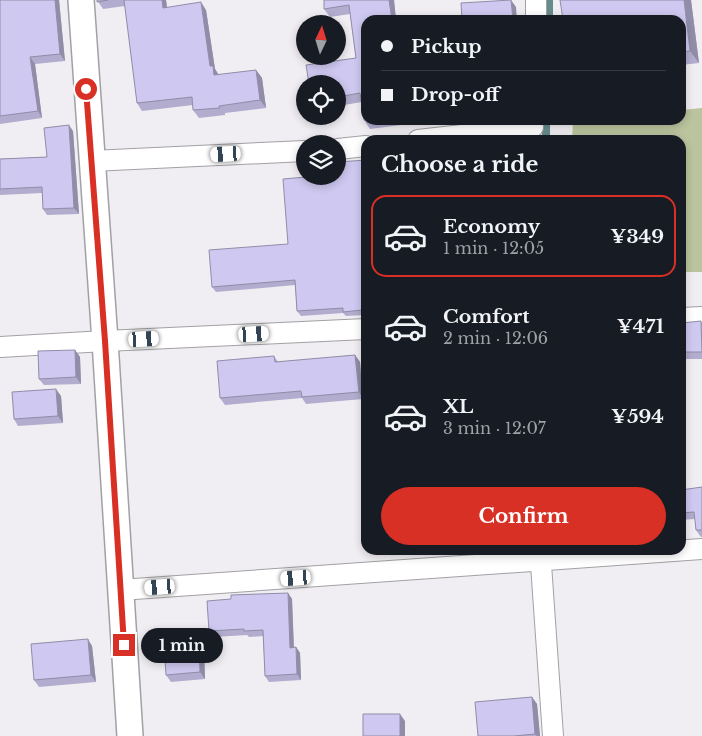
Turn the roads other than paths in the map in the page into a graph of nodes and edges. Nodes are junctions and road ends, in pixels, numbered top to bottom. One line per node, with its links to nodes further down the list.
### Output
1 (80, 0): 9 (street)
2 (536, 0): 3 (street)
3 (536, 15)
4 (532, 129): 5 (street)
5 (470, 135)
6 (361, 147): 7 (street)
7 (346, 148)
8 (296, 151): 9 (street)
9 (91, 161): 13 (street)
10 (702, 317): 11 (street)
11 (686, 318)
12 (361, 329): 13 (street)
13 (105, 341): 14 (street); 19 (street)
14 (0, 348)
15 (702, 549): 16 (street)
16 (686, 550)
17 (563, 555): 18 (street)
18 (540, 556): 19 (street); 21 (street)
19 (120, 590): 20 (street)
20 (130, 736)
21 (553, 736)

